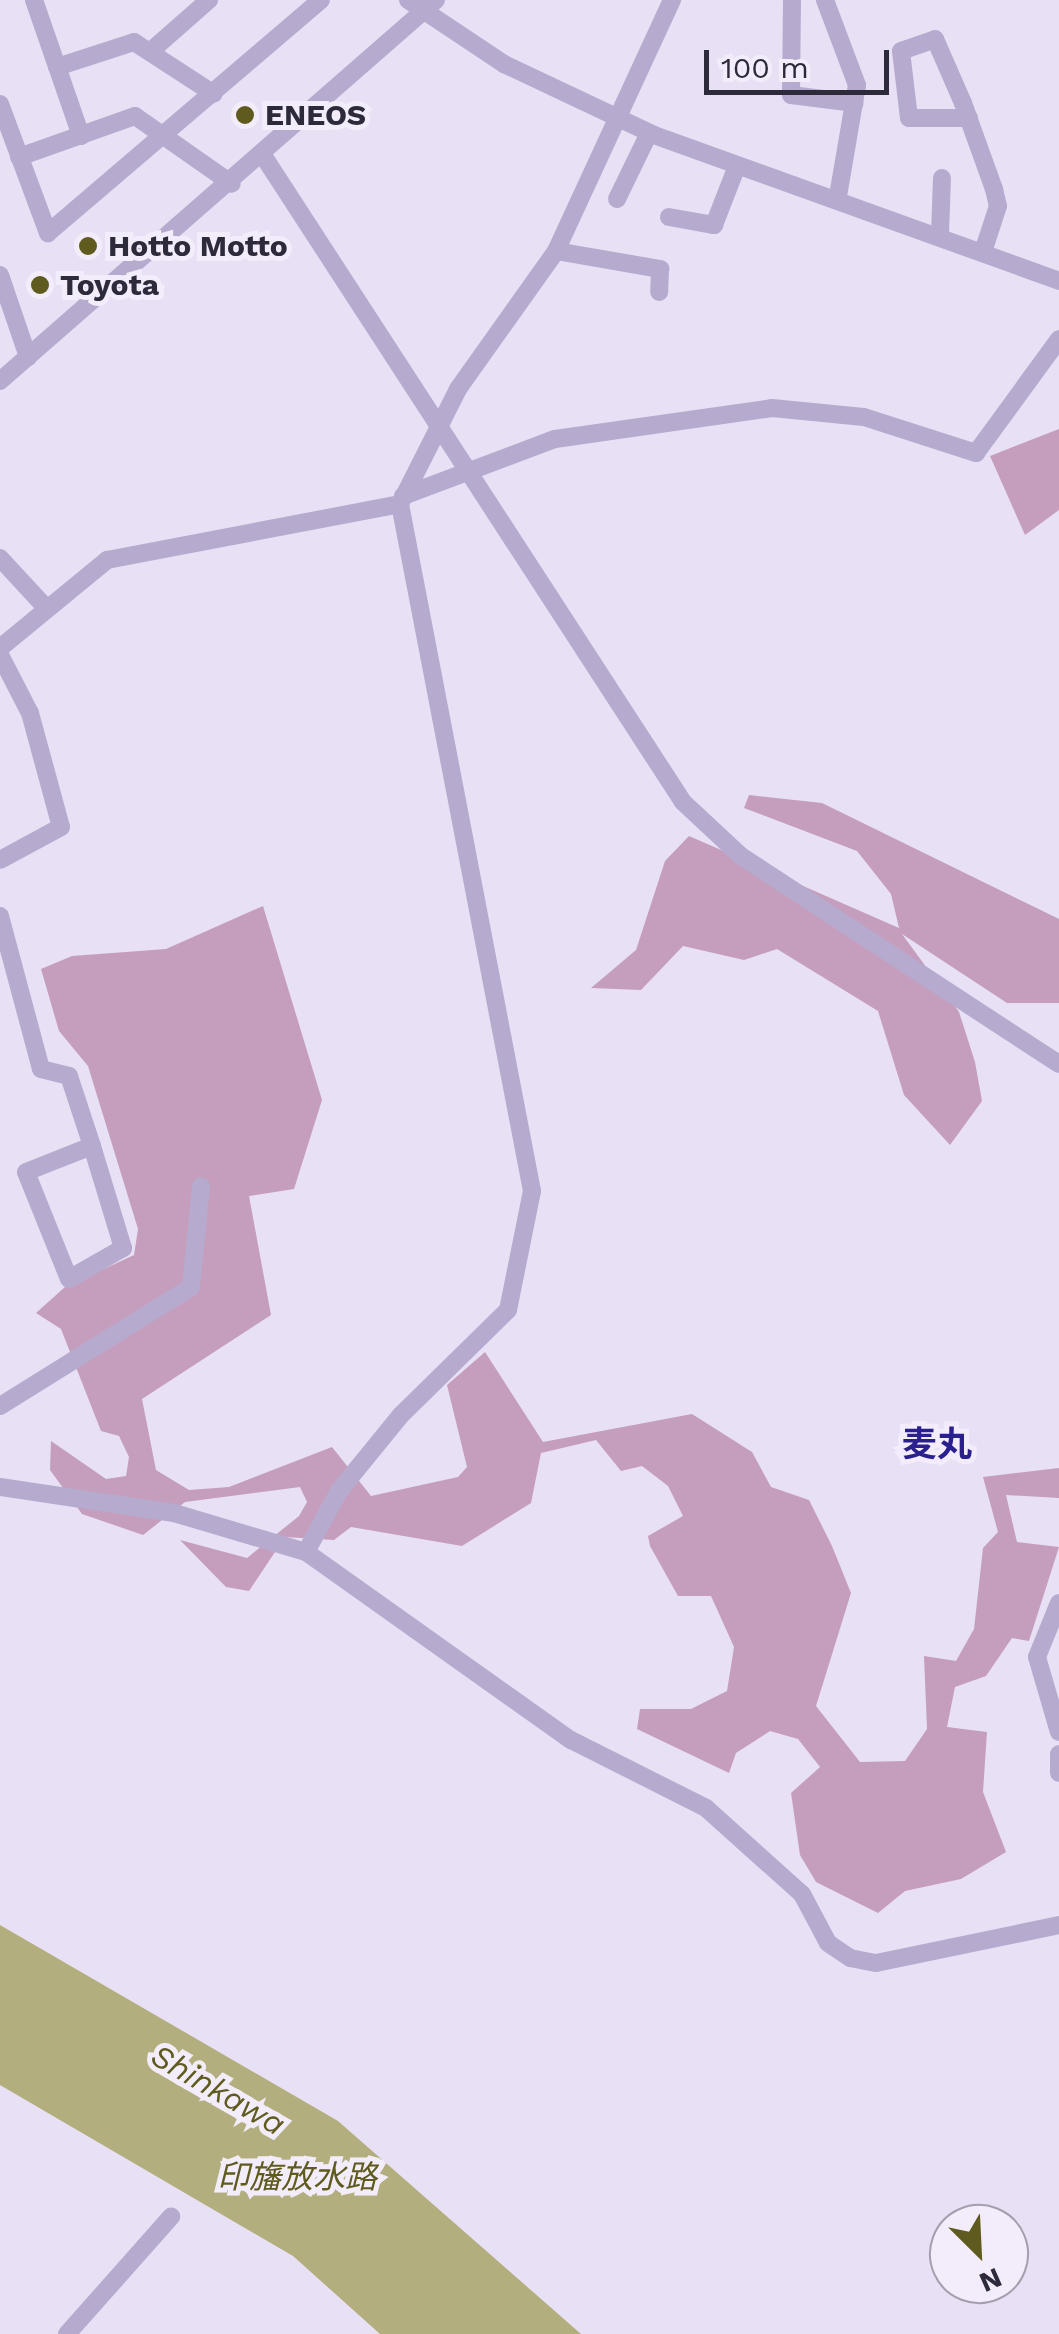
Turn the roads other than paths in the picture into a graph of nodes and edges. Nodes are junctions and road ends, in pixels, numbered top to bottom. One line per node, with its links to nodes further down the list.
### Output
1 (34, 0): 10 (street)
2 (321, 0): 11 (street)
3 (408, 0): 8 (street)
4 (672, 0): 15 (street)
5 (792, 0): 12 (street)
6 (826, 0): 12 (street)
7 (199, 3): 9 (street)
8 (430, 6): 15 (street); 19 (street)
9 (152, 50): 10 (street); 11 (street)
10 (57, 67): 17 (street)
11 (214, 94): 18 (street)
12 (854, 103): 24 (street)
13 (0, 104): 20 (street)
14 (969, 118): 14 (street); 29 (street)
15 (618, 119): 16 (street); 28 (street)
16 (650, 133): 21 (street); 25 (street)
17 (81, 136): 18 (street); 20 (street)
18 (166, 137): 20 (street); 23 (street)
19 (264, 156): 23 (street); 36 (street)
20 (19, 157)
21 (737, 166): 24 (street); 26 (street)
22 (942, 178): 27 (street)
23 (232, 184): 34 (street)
24 (838, 196): 27 (street)
25 (618, 199)
26 (669, 217)
27 (940, 234): 29 (street)
28 (556, 252): 32 (street); 36 (street)
29 (984, 252): 31 (street)
30 (0, 275): 34 (street)
31 (1059, 282)
32 (659, 292)
33 (1059, 339): 37 (street)
34 (28, 357): 35 (street)
35 (0, 381)
36 (440, 426): 37 (street); 38 (street)
37 (468, 472): 38 (street); 45 (street)
38 (402, 500): 40 (street); 50 (street)
39 (0, 558): 40 (street)
40 (47, 608): 41 (street)
41 (0, 651): 42 (street)
42 (0, 860)
43 (0, 916): 44 (street)
44 (4, 943): 46 (street)
45 (1059, 1064)
46 (92, 1146): 46 (street)
47 (201, 1186): 48 (street)
48 (0, 1406)
49 (0, 1487): 50 (street)
50 (306, 1552): 55 (street)
51 (1059, 1604): 52 (street)
52 (1059, 1732)
53 (1059, 1754): 54 (street)
54 (1059, 1774)
55 (1059, 1925)
56 (171, 2218): 57 (street)
57 (67, 2334)

